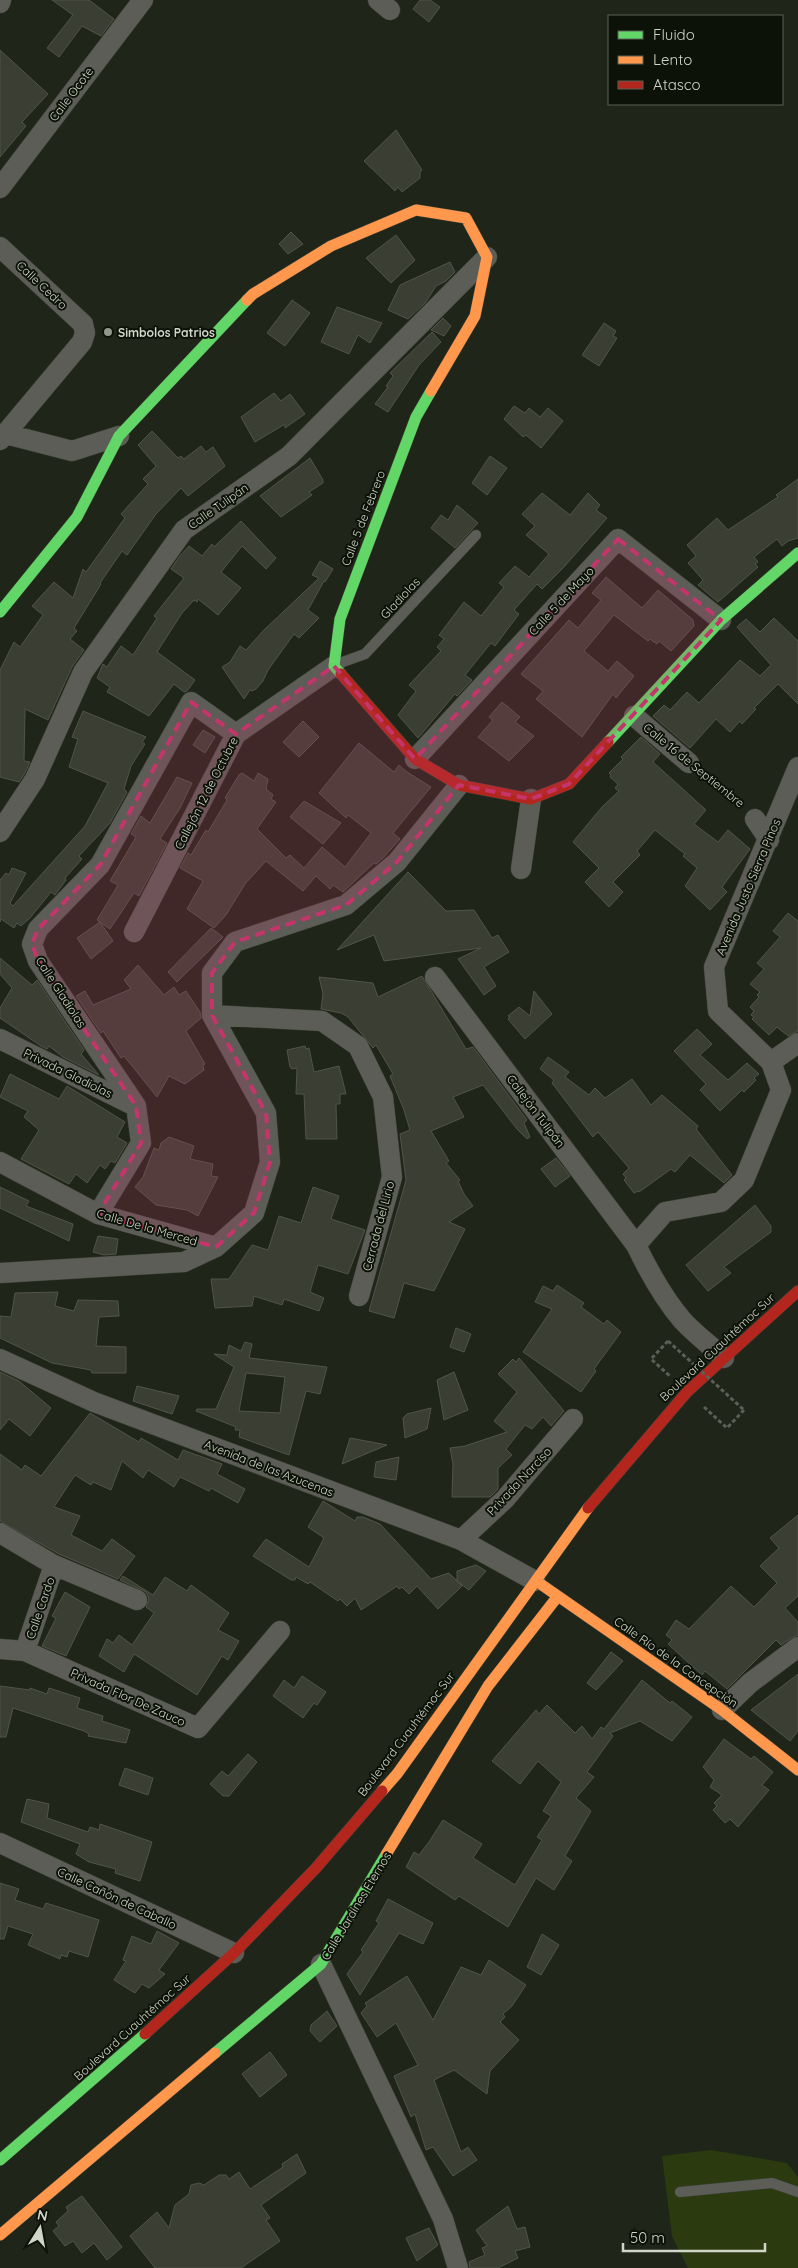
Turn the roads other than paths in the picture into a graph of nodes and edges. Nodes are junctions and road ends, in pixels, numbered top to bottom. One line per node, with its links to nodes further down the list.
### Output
1 (143, 0): 2 (street, Calle Ocote)
2 (0, 188)
3 (0, 247): 6 (street, Calle Cedro)
4 (487, 257): 5 (street); 11 (street, Calle 5 de Febrero); 20 (street, Calle Tulipán)
5 (119, 436): 6 (street); 9 (street)
6 (3, 437)
7 (476, 535): 11 (lane, Gladiolas)
8 (798, 553): 10 (street)
9 (0, 612)
10 (721, 620): 12 (street); 14 (street, Calle 5 de Mayo)
11 (334, 666): 13 (street, Callejón 12 de Octubre); 14 (street)
12 (634, 716): 15 (street, Calle 16 de Septiembre); 18 (street)
13 (236, 734): 23 (street, Callejón 12 de Octubre); 29 (street, Calle Gladiolas)
14 (415, 759): 17 (street)
15 (689, 763)
16 (798, 767): 21 (street, Avenida Justo Sierra Pinos)
17 (459, 784): 18 (street); 25 (street)
18 (531, 799): 22 (street)
19 (755, 819): 21 (street, Calle 16 de Septiembre)
20 (0, 832)
21 (769, 840): 28 (street, Avenida Justo Sierra Pinos)
22 (521, 869)
23 (134, 932)
24 (435, 977): 32 (street, Callejón Tulipán)
25 (212, 1014): 33 (street); 36 (street, Cerrada del Lirio)
26 (0, 1039): 29 (street, Privada Gladiolas)
27 (798, 1043): 28 (street)
28 (771, 1062): 32 (street, Avenida Justo Sierra Pinos)
29 (136, 1106): 31 (street, Calle Gladiolas)
30 (0, 1162): 31 (street, Calle De la Merced)
31 (98, 1214): 33 (street, Calle De la Merced)
32 (636, 1245): 37 (street)
33 (216, 1246): 34 (street)
34 (0, 1273)
35 (798, 1291): 37 (street, Boulevard Cuauhtémoc Sur)
36 (359, 1296)
37 (724, 1358): 43 (street, Boulevard Cuauhtémoc Sur)
38 (0, 1359): 41 (street, Avenida de las Azucenas)
39 (573, 1419): 41 (street, Privada Narcíso)
40 (0, 1534): 42 (street)
41 (461, 1540): 43 (street, Avenida de las Azucenas)
42 (54, 1565): 45 (street); 49 (street, Calle Cardo)
43 (535, 1581): 44 (street, Calle Río de la Concepción); 53 (street, Boulevard Cuauhtémoc Sur)
44 (558, 1596): 50 (street, Calle Río de la Concepción); 54 (street, Calle Jardines Eternos)
45 (137, 1600)
46 (280, 1631): 49 (street, Privada Flor De Zauco)
47 (798, 1646): 50 (street)
48 (0, 1648): 49 (street)
49 (25, 1651)
50 (722, 1710): 51 (street, Calle Río de la Concepción)
51 (798, 1770)
52 (0, 1843): 53 (street, Calle Cañón de Caballo)
53 (234, 1953): 55 (street, Boulevard Cuauhtémoc Sur)
54 (321, 1964): 58 (street); 59 (street, Calle Jardines Eternos)
55 (0, 2160)
56 (680, 2192): 57 (lane)
57 (798, 2192)
58 (0, 2235)
59 (458, 2268)

